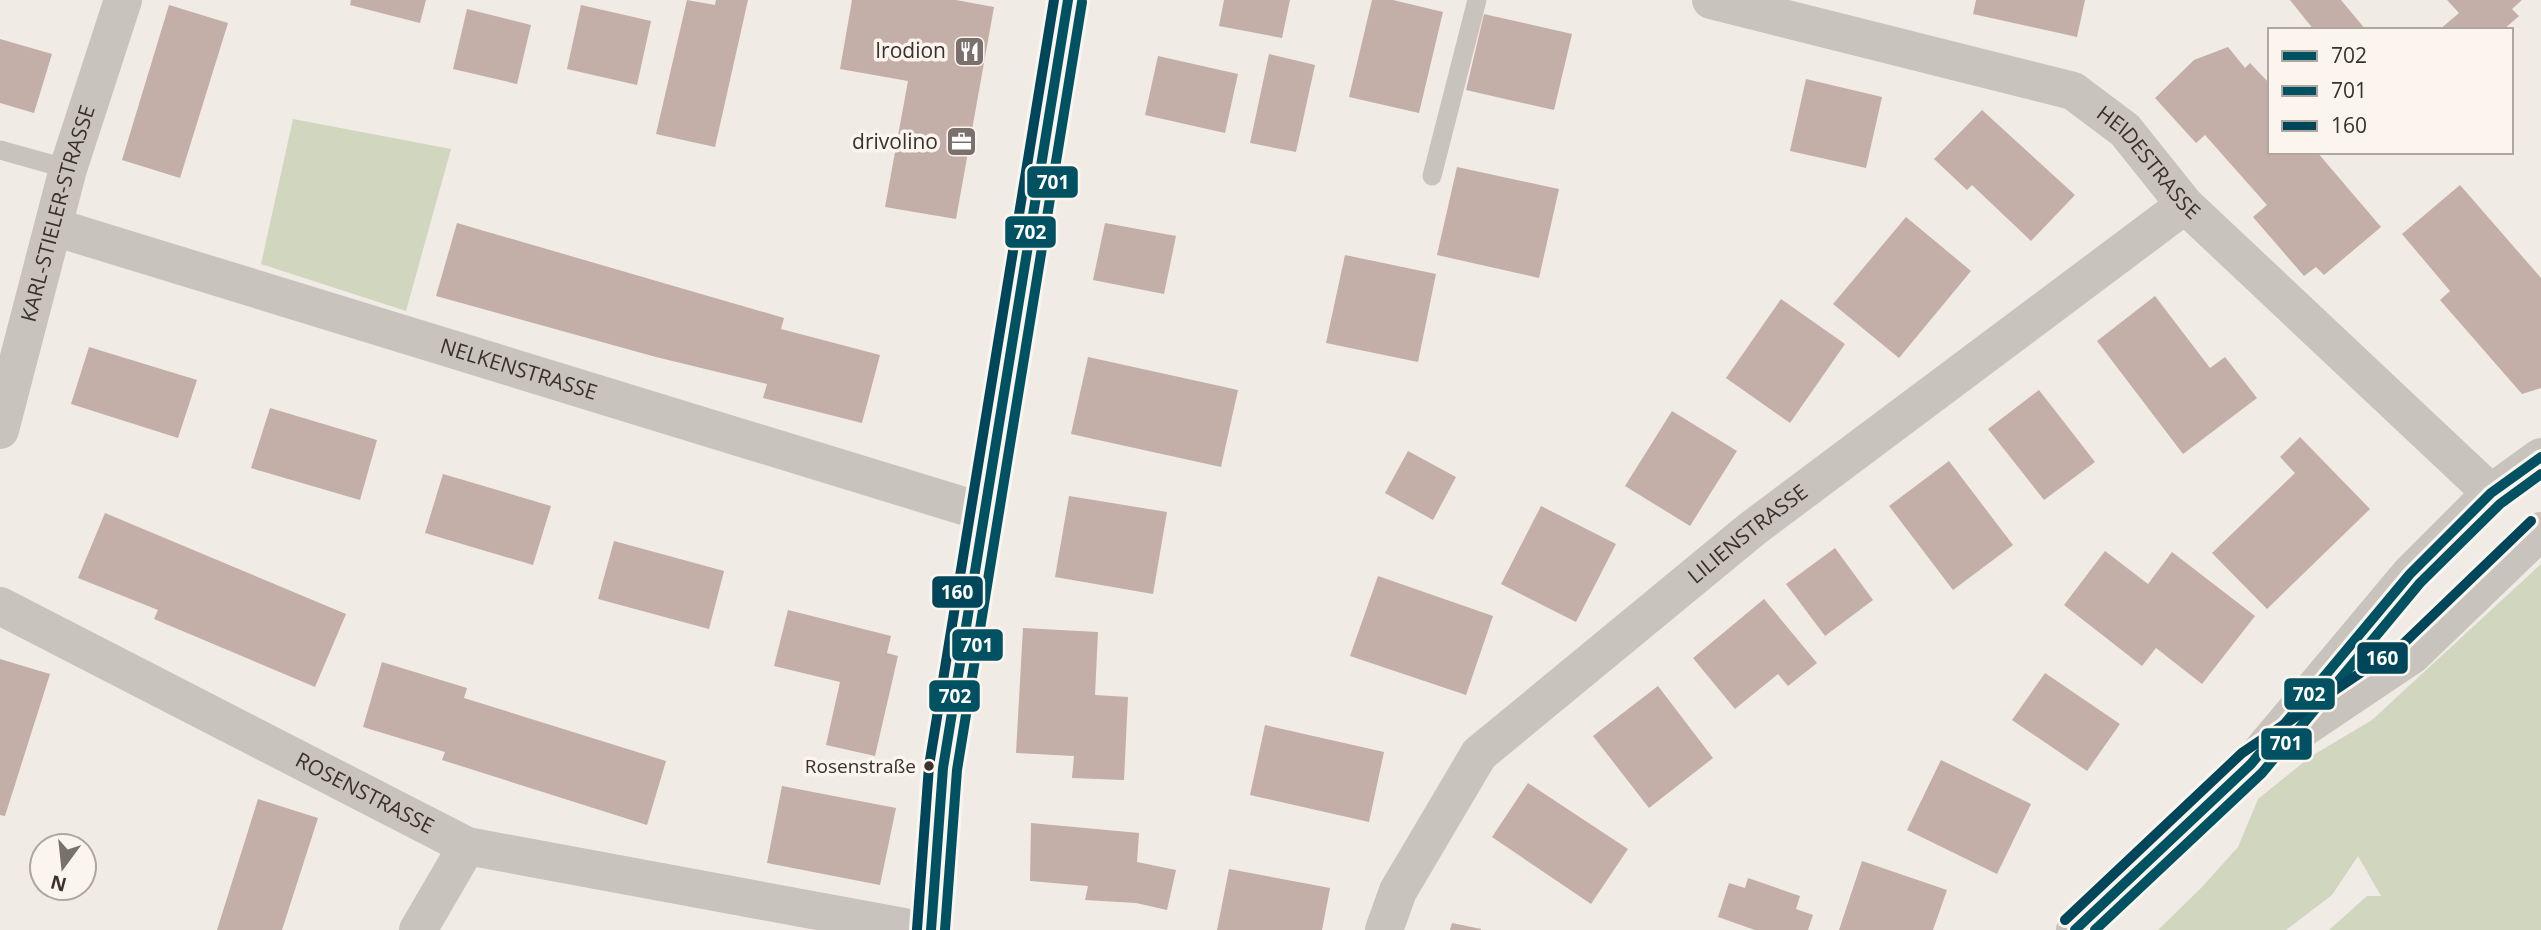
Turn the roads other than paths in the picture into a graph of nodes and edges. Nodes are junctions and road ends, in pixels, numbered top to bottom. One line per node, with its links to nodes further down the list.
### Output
1 (123, 0): 6 (street, KARL-STIELER-STRASSE)
2 (1068, 0): 13 (street)
3 (1477, 0): 7 (lane)
4 (1711, 0): 8 (street, HEIDESTRASSE)
5 (0, 150): 6 (lane)
6 (68, 169): 9 (street, KARL-STIELER-STRASSE)
7 (1432, 176)
8 (2185, 205): 12 (street, HEIDESTRASSE); 21 (street, LILIENSTRASSE)
9 (54, 228): 10 (street, KARL-STIELER-STRASSE); 13 (street, NELKENSTRASSE)
10 (0, 430)
11 (2541, 457): 12 (street)
12 (2491, 494): 16 (street)
13 (983, 512): 20 (street)
14 (2541, 531): 16 (street)
15 (0, 606): 17 (street, ROSENSTRASSE)
16 (2251, 764): 22 (street)
17 (467, 846): 18 (street); 19 (street, ROSENSTRASSE)
18 (418, 930)
19 (920, 930)
20 (931, 930)
21 (1384, 930)
22 (2074, 930)

